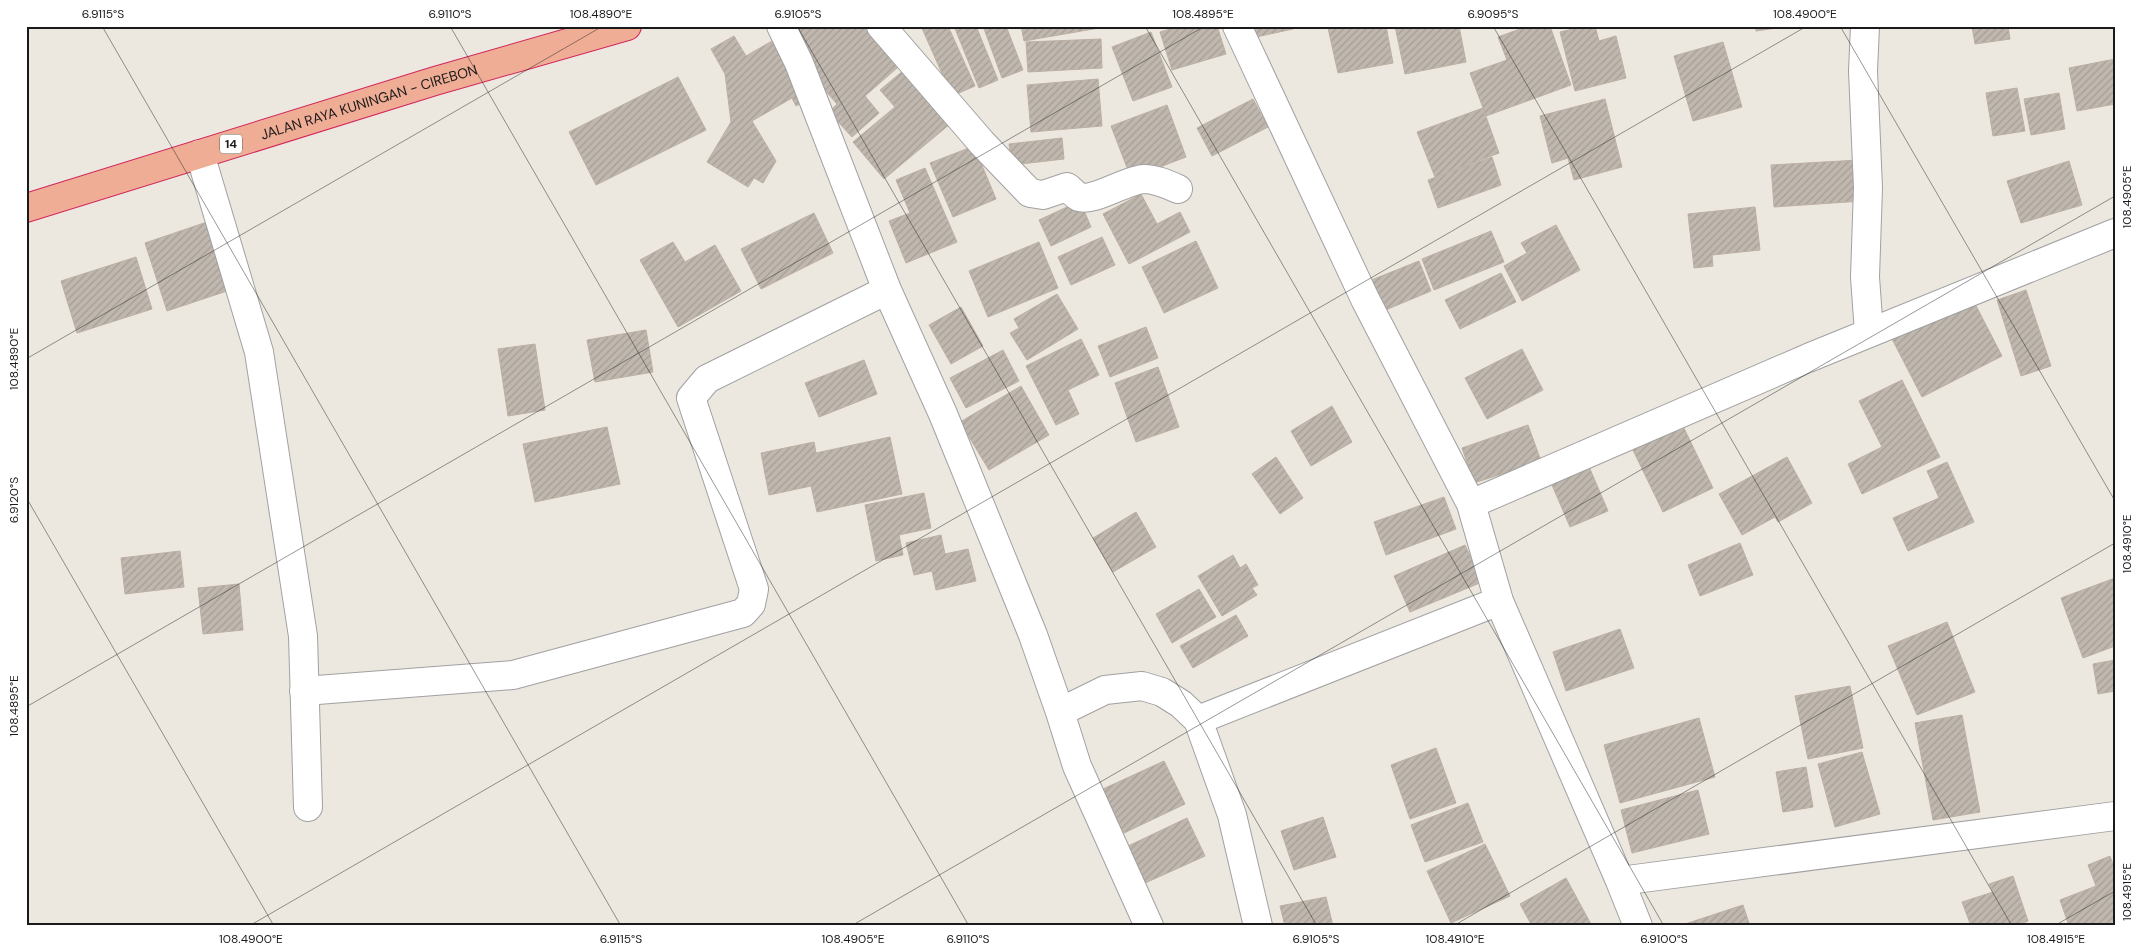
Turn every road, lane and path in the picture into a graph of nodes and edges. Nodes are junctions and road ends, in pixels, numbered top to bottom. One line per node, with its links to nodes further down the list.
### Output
1 (627, 26): 6 (highway, JALAN RAYA KUNINGAN - CIREBON / 14)
2 (781, 26): 10 (street)
3 (881, 26): 7 (street)
4 (1237, 26): 12 (street)
5 (1865, 26): 11 (street)
6 (200, 154): 8 (highway, JALAN RAYA KUNINGAN - CIREBON / 14); 14 (street)
7 (1178, 189)
8 (26, 208)
9 (2115, 233): 11 (street)
10 (887, 290): 14 (street); 15 (street)
11 (1869, 333): 12 (street)
12 (1471, 504): 13 (street)
13 (1499, 601): 16 (street); 19 (street)
14 (304, 691): 17 (street)
15 (1060, 712): 16 (street); 20 (street)
16 (1198, 720): 21 (street)
17 (308, 807)
18 (2115, 816): 19 (street)
19 (1620, 881): 22 (street)
20 (1149, 926)
21 (1258, 926)
22 (1638, 926)

